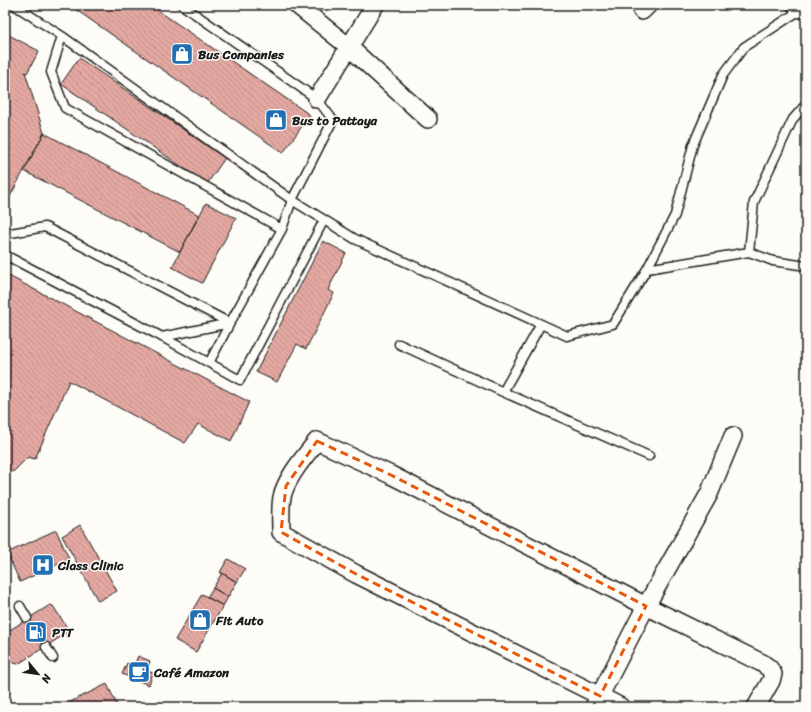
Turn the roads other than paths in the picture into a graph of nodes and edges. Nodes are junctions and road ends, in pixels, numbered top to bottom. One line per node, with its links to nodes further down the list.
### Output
1 (14, 5): 6 (lane)
2 (182, 5): 8 (lane)
3 (297, 5): 7 (street)
4 (375, 5): 7 (street)
5 (801, 8): 18 (lane)
6 (62, 36): 11 (lane); 13 (lane)
7 (349, 47): 8 (street); 10 (street)
8 (317, 99): 11 (lane)
9 (806, 104): 15 (lane)
10 (428, 119)
11 (292, 200): 12 (lane); 13 (lane)
12 (324, 220): 20 (lane); 23 (lane)
13 (282, 229): 19 (lane)
14 (5, 234): 19 (lane)
15 (749, 252): 17 (lane); 18 (lane)
16 (5, 255): 21 (lane)
17 (806, 266)
18 (647, 269): 20 (lane)
19 (230, 323): 21 (lane); 23 (lane)
20 (541, 324): 24 (lane)
21 (162, 337): 23 (lane)
22 (399, 344): 24 (lane)
23 (209, 363)
24 (503, 392): 26 (lane)
25 (733, 436): 28 (street)
26 (649, 456)
27 (20, 606): 29 (lane)
28 (646, 606): 32 (street); 32 (street); 34 (street)
29 (27, 618)
30 (46, 647): 31 (lane)
31 (53, 658)
32 (597, 701): 33 (street)
33 (621, 707)
34 (756, 707)

